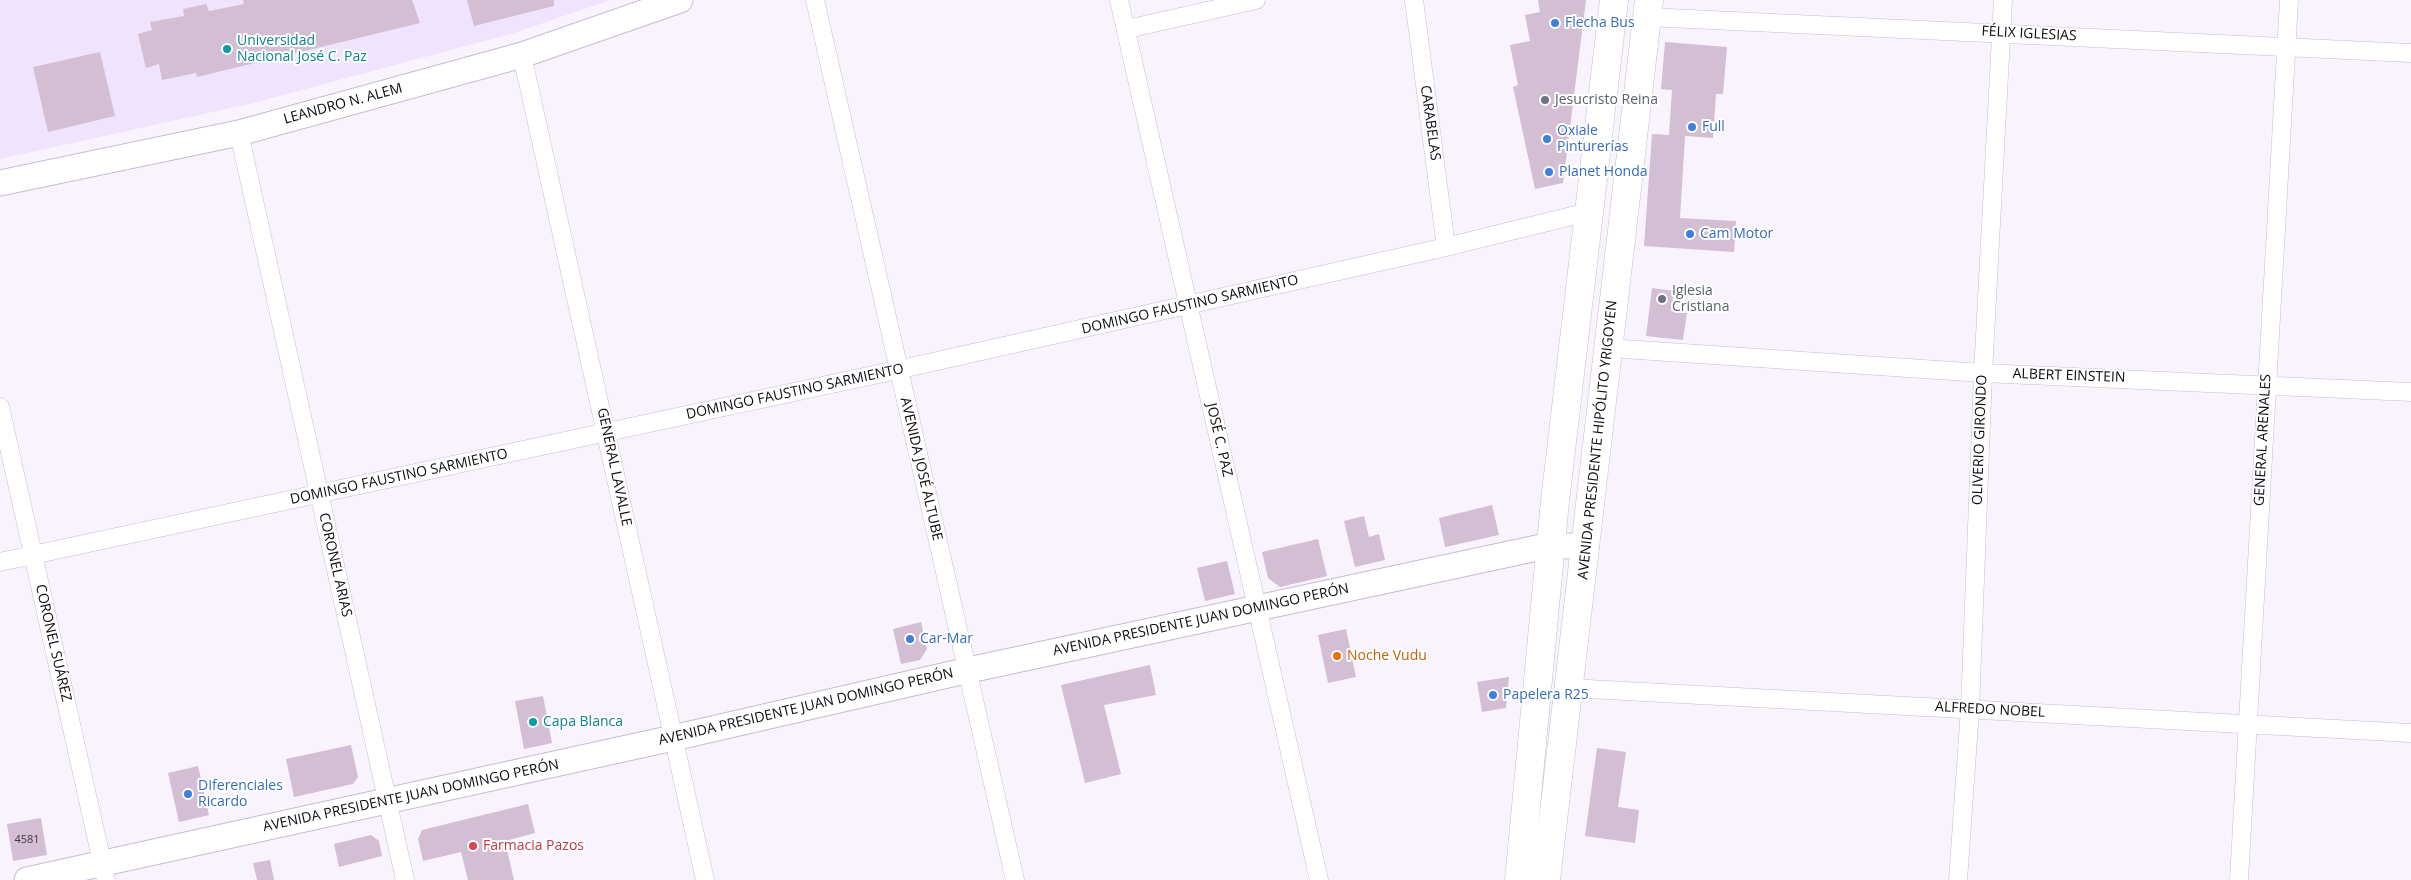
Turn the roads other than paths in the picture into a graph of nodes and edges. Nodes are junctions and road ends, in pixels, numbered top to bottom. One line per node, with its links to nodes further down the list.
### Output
1 (680, 0): 14 (main road, LEANDRO N. ALEM)
2 (815, 0): 21 (street, AVENIDA JOSÉ ALTUBE)
3 (1119, 0): 10 (street, JOSÉ C. PAZ)
4 (1256, 0): 10 (street)
5 (1414, 0): 18 (street, CARABELAS)
6 (1614, 0): 17 (main road)
7 (2003, 0): 11 (street, OLIVERIO GIRONDO)
8 (2289, 0): 12 (street, GENERAL ARENALES)
9 (1648, 9): 11 (street, FÉLIX IGLESIAS); 20 (main road, AVENIDA PRESIDENTE HIPÓLITO YRIGOYEN)
10 (1127, 30): 19 (street, JOSÉ C. PAZ)
11 (2001, 32): 12 (street, FÉLIX IGLESIAS); 22 (street, OLIVERIO GIRONDO)
12 (2287, 46): 13 (street, FÉLIX IGLESIAS); 23 (street, GENERAL ARENALES)
13 (2411, 53)
14 (522, 55): 15 (main road, LEANDRO N. ALEM); 26 (street, GENERAL LAVALLE)
15 (239, 133): 16 (main road, LEANDRO N. ALEM); 27 (street, CORONEL ARIAS)
16 (0, 183)
17 (1588, 212): 18 (street, DOMINGO FAUSTINO SARMIENTO); 28 (main road)
18 (1446, 247): 19 (street, DOMINGO FAUSTINO SARMIENTO)
19 (1187, 306): 21 (street, DOMINGO FAUSTINO SARMIENTO); 32 (street, JOSÉ C. PAZ)
20 (1608, 348): 22 (street, ALBERT EINSTEIN); 29 (main road, AVENIDA PRESIDENTE HIPÓLITO YRIGOYEN)
21 (897, 370): 26 (street, DOMINGO FAUSTINO SARMIENTO); 33 (street, AVENIDA JOSÉ ALTUBE)
22 (1983, 372): 23 (street, ALBERT EINSTEIN); 35 (street, OLIVERIO GIRONDO)
23 (2267, 384): 24 (street, ALBERT EINSTEIN); 36 (street, GENERAL ARENALES)
24 (2411, 392)
25 (0, 407): 30 (street, CORONEL SUÁREZ)
26 (606, 431): 27 (street, DOMINGO FAUSTINO SARMIENTO); 38 (street, GENERAL LAVALLE)
27 (319, 495): 30 (street, DOMINGO FAUSTINO SARMIENTO); 39 (street, CORONEL ARIAS)
28 (1551, 545): 29 (main road, AVENIDA PRESIDENTE JUAN DOMINGO PERÓN); 32 (main road, AVENIDA PRESIDENTE JUAN DOMINGO PERÓN); 46 (main road)
29 (1586, 547): 34 (main road, AVENIDA PRESIDENTE HIPÓLITO YRIGOYEN)
30 (33, 555): 31 (street, DOMINGO FAUSTINO SARMIENTO); 40 (street, CORONEL SUÁREZ)
31 (0, 562)
32 (1259, 608): 33 (main road, AVENIDA PRESIDENTE JUAN DOMINGO PERÓN); 45 (street, JOSÉ C. PAZ)
33 (969, 670): 38 (main road, AVENIDA PRESIDENTE JUAN DOMINGO PERÓN); 44 (street, AVENIDA JOSÉ ALTUBE)
34 (1569, 688): 35 (street, ALFREDO NOBEL); 47 (main road, AVENIDA PRESIDENTE HIPÓLITO YRIGOYEN)
35 (1970, 709): 36 (street, ALFREDO NOBEL); 48 (street, OLIVERIO GIRONDO)
36 (2247, 726): 37 (street, ALFREDO NOBEL); 49 (street, GENERAL ARENALES)
37 (2411, 733)
38 (673, 738): 39 (main road, AVENIDA PRESIDENTE JUAN DOMINGO PERÓN); 43 (street, GENERAL LAVALLE)
39 (387, 801): 40 (main road, AVENIDA PRESIDENTE JUAN DOMINGO PERÓN); 42 (street, CORONEL ARIAS)
40 (104, 872): 41 (main road, AVENIDA PRESIDENTE JUAN DOMINGO PERÓN)
41 (27, 880)
42 (405, 880)
43 (705, 880)
44 (1015, 880)
45 (1319, 880)
46 (1519, 880)
47 (1546, 880)
48 (1958, 880)
49 (2239, 880)

